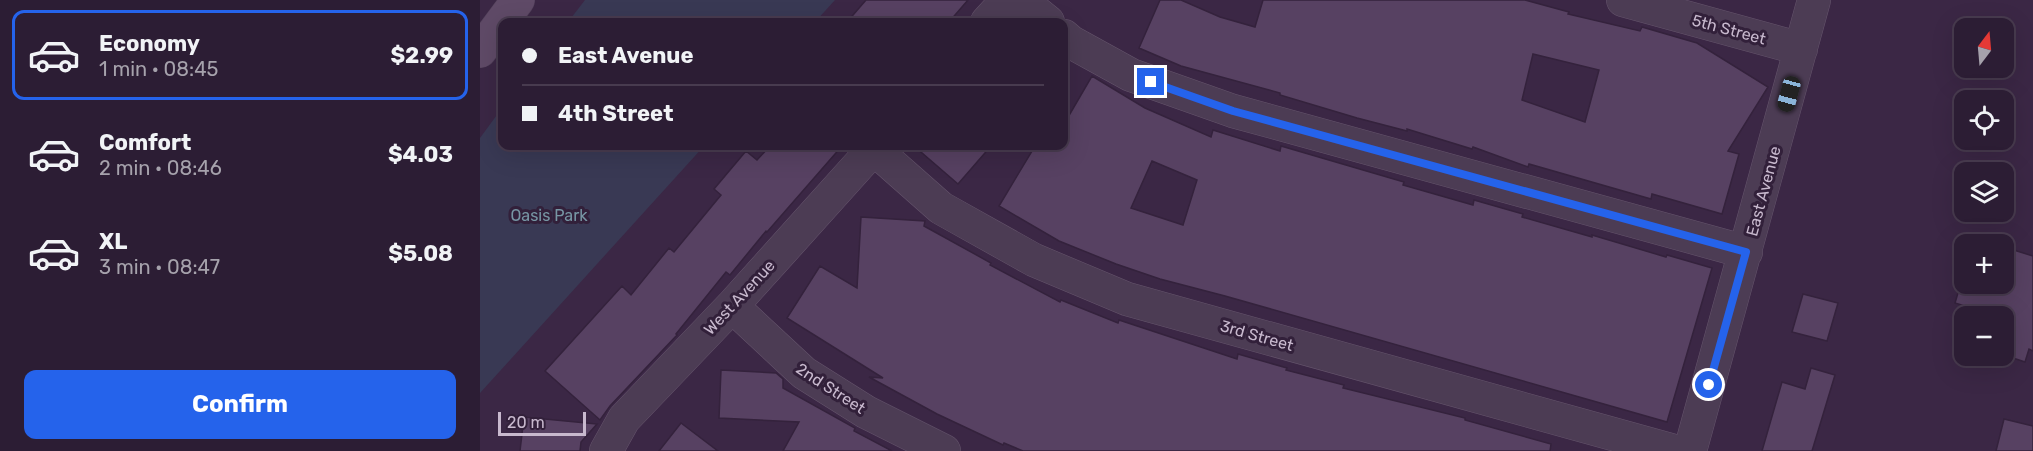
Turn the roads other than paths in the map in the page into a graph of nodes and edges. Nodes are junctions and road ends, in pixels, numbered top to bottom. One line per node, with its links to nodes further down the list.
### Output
1 (518, 0): 6 (main road)
2 (1007, 0): 7 (street)
3 (1022, 0): 8 (street)
4 (1623, 0): 11 (street, 5th Street)
5 (1814, 0): 11 (street, East Avenue)
6 (505, 18)
7 (991, 18)
8 (1043, 18)
9 (498, 27): 12 (main road)
10 (1068, 39): 15 (street)
11 (1801, 49): 15 (street, East Avenue)
12 (480, 51)
13 (872, 150): 16 (street, West Avenue)
14 (878, 150): 19 (street, 3rd Street)
15 (1746, 252): 20 (street, East Avenue)
16 (732, 306): 17 (street, West Avenue); 18 (street, 2nd Street)
17 (606, 451)
18 (944, 451)
19 (1674, 451)
20 (1690, 451)

